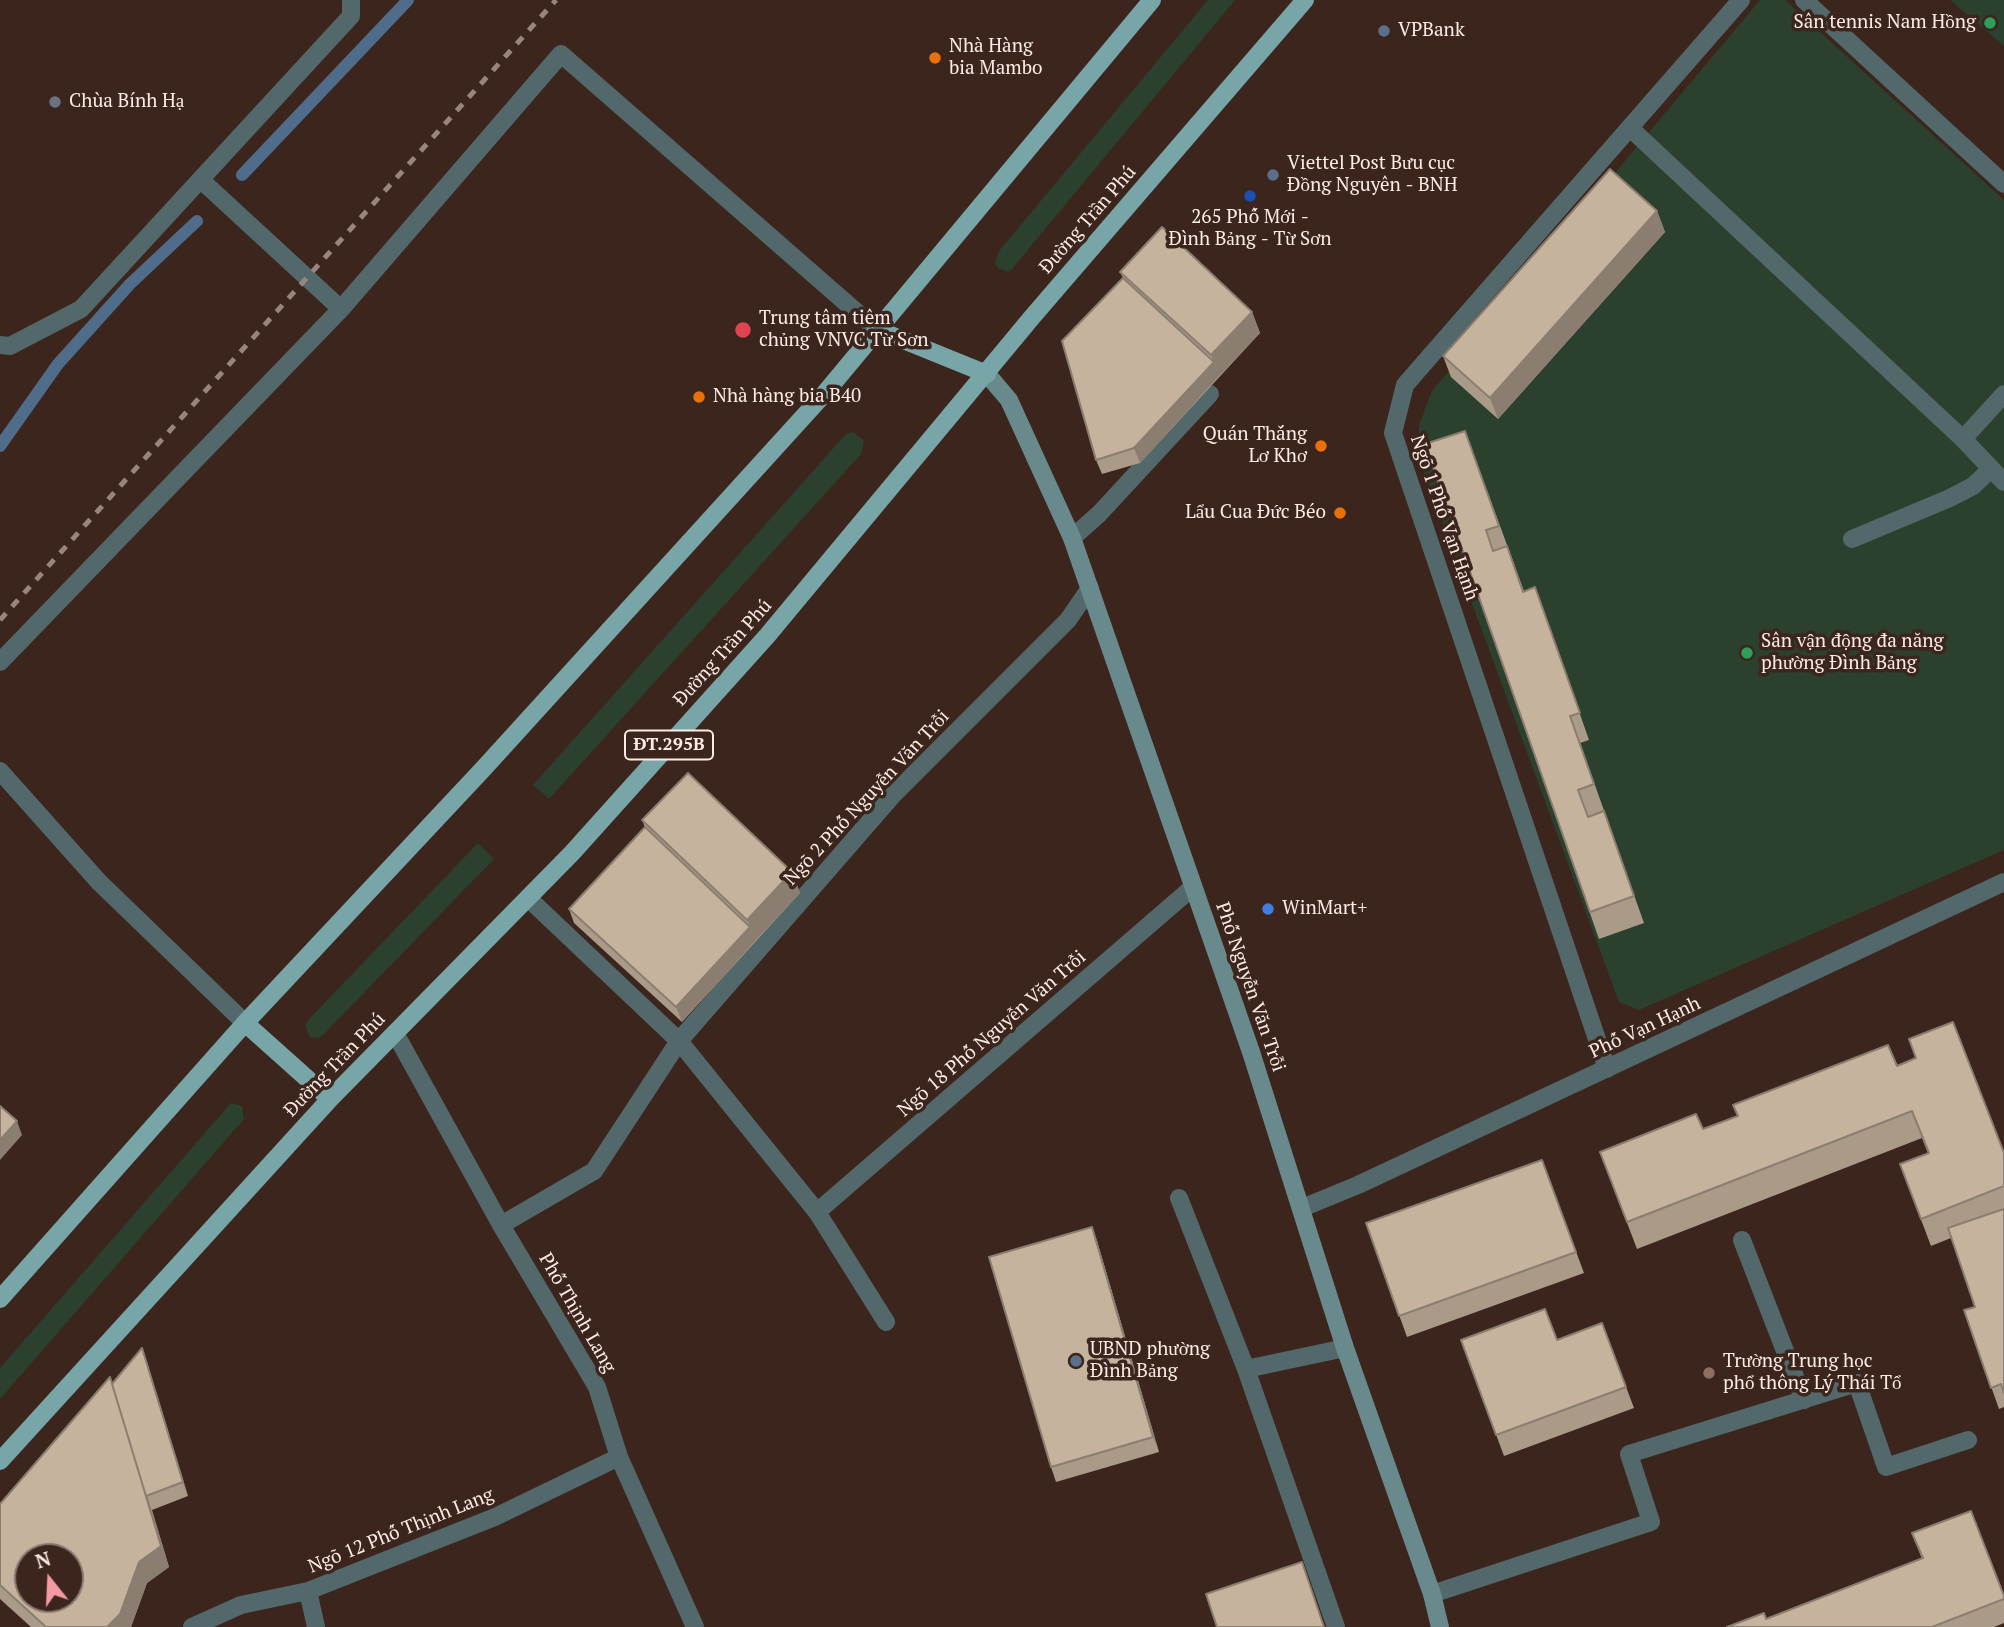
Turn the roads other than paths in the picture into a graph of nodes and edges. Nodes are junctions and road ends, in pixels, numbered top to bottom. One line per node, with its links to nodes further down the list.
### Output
1 (351, 0): 7 (street)
2 (1152, 0): 10 (main road)
3 (1305, 0): 12 (main road, Đường Trần Phú / ĐT.295B)
4 (1741, 0): 6 (street, Ngõ 1 Phố Vạn Hạnh)
5 (1804, 0): 8 (street)
6 (1630, 128): 15 (street); 29 (street, Ngõ 1 Phố Vạn Hạnh)
7 (201, 180): 9 (street); 11 (street)
8 (2004, 184)
9 (341, 309): 10 (street); 21 (street)
10 (876, 329): 12 (main road); 26 (main road)
11 (0, 345)
12 (988, 374): 18 (main road, Phố Nguyễn Văn Trỗi); 25 (main road, Đường Trần Phú / ĐT.295B)
13 (1210, 394): 18 (street)
14 (2004, 394): 15 (street)
15 (1963, 439): 16 (street)
16 (1991, 469): 17 (street); 19 (street)
17 (2004, 482)
18 (1072, 538): 20 (main road, Phố Nguyễn Văn Trỗi)
19 (1852, 539)
20 (1090, 588): 24 (main road, Phố Nguyễn Văn Trỗi); 28 (street, Ngõ 2 Phố Nguyễn Văn Trỗi)
21 (0, 662)
22 (0, 771): 26 (street)
23 (2004, 882): 29 (street, Phố Vạn Hạnh)
24 (1193, 887): 32 (main road, Phố Nguyễn Văn Trỗi); 33 (street, Ngõ 18 Phố Nguyễn Văn Trỗi)
25 (528, 898): 27 (main road, Đường Trần Phú / ĐT.295B); 28 (street)
26 (245, 1023): 30 (main road); 36 (main road)
27 (395, 1033): 30 (main road, Đường Trần Phú / ĐT.295B); 34 (street, Phố Thịnh Lang)
28 (679, 1041): 33 (street); 34 (street, Ngõ 2 Phố Nguyễn Văn Trỗi)
29 (1607, 1069): 32 (street, Phố Vạn Hạnh)
30 (330, 1099): 43 (main road, Đường Trần Phú / ĐT.295B)
31 (1180, 1198): 39 (street)
32 (1302, 1208): 38 (main road, Phố Nguyễn Văn Trỗi)
33 (817, 1212): 37 (street)
34 (501, 1225): 42 (street, Phố Thịnh Lang)
35 (1742, 1240): 40 (street)
36 (0, 1299)
37 (886, 1322)
38 (1345, 1348): 39 (street); 45 (main road, Phố Nguyễn Văn Trỗi)
39 (1246, 1369): 49 (street)
40 (1804, 1400): 41 (street); 45 (street)
41 (1968, 1440)
42 (619, 1457): 44 (street, Ngõ 12 Phố Thịnh Lang); 48 (street, Phố Thịnh Lang)
43 (0, 1461)
44 (308, 1591): 46 (street, Ngõ 12 Phố Thịnh Lang); 47 (street)
45 (1432, 1594): 50 (main road, Phố Nguyễn Văn Trỗi)
46 (192, 1627)
47 (316, 1627)
48 (695, 1627)
49 (1336, 1627)
50 (1440, 1627)

